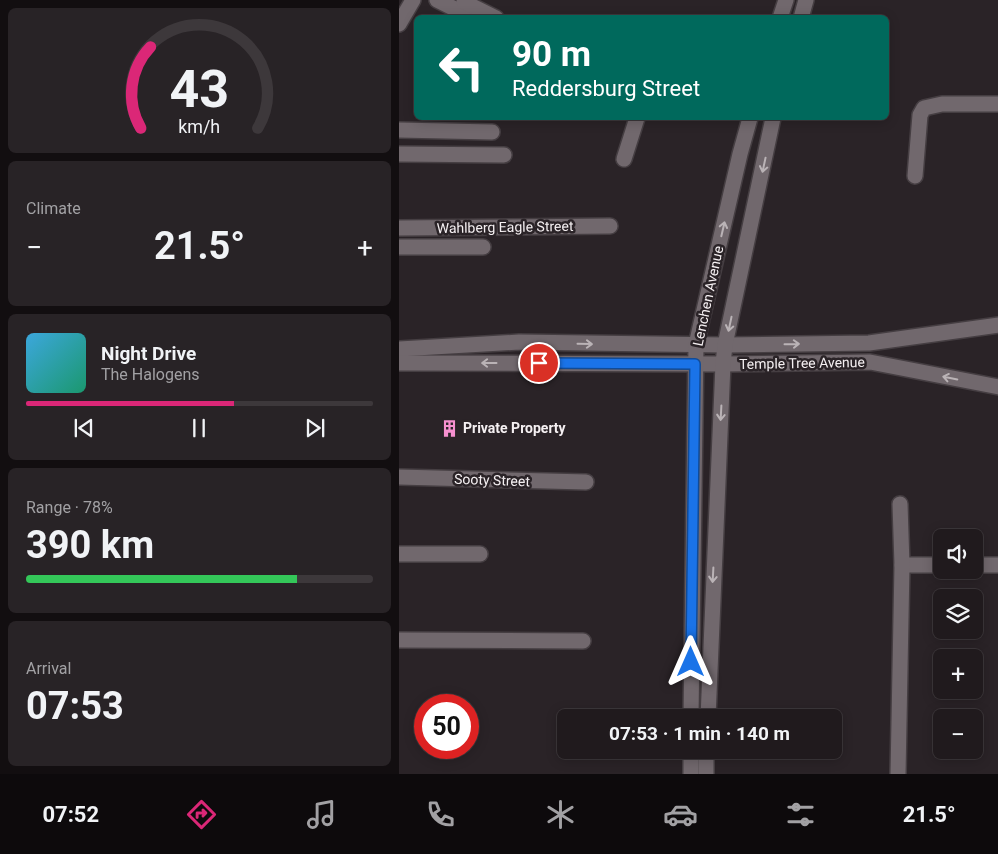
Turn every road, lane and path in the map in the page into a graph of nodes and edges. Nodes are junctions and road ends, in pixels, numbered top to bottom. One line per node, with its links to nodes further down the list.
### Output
1 (413, 0): 10 (street)
2 (437, 0): 6 (street)
3 (460, 0): 7 (street)
4 (786, 0): 8 (street)
5 (806, 0): 9 (street)
6 (467, 15)
7 (490, 15)
8 (781, 15)
9 (802, 15)
10 (399, 24)
11 (998, 104): 20 (street)
12 (636, 120): 19 (street)
13 (749, 120): 26 (street, Lenchen Avenue, one-way to 13)
14 (773, 120): 27 (street, Lenchen Avenue, one-way to 27)
15 (399, 130): 16 (street)
16 (493, 132)
17 (399, 154): 18 (street)
18 (504, 156)
19 (624, 159)
20 (915, 176)
21 (611, 226): 22 (street, Wahlberg Eagle Street)
22 (399, 228)
23 (399, 247): 24 (street, Wahlberg Eagle Street)
24 (483, 247)
25 (998, 325): 27 (street, Temple Tree Avenue, one-way to 25)
26 (696, 345): 27 (street, Temple Tree Avenue); 28 (street, Temple Tree Avenue, one-way to 26); 30 (street, Lenchen Avenue)
27 (725, 345): 31 (street, Lenchen Avenue)
28 (399, 348)
29 (399, 363): 30 (street, Temple Tree Avenue, one-way to 29)
30 (695, 364): 31 (street, Temple Tree Avenue); 44 (street, Lenchen Avenue)
31 (723, 364): 32 (street, Temple Tree Avenue, one-way to 31); 45 (street, Lenchen Avenue, one-way to 45)
32 (998, 387)
33 (399, 477): 34 (street, Sooty Street)
34 (586, 482)
35 (899, 504): 39 (street)
36 (399, 554): 37 (street)
37 (480, 554)
38 (998, 564): 41 (street)
39 (902, 565): 40 (street); 50 (street)
40 (933, 565)
41 (983, 565)
42 (399, 640): 43 (street)
43 (583, 641)
44 (691, 709)
45 (708, 709)
46 (691, 759): 48 (street)
47 (706, 759): 49 (street)
48 (691, 774)
49 (705, 774)
50 (898, 774)

